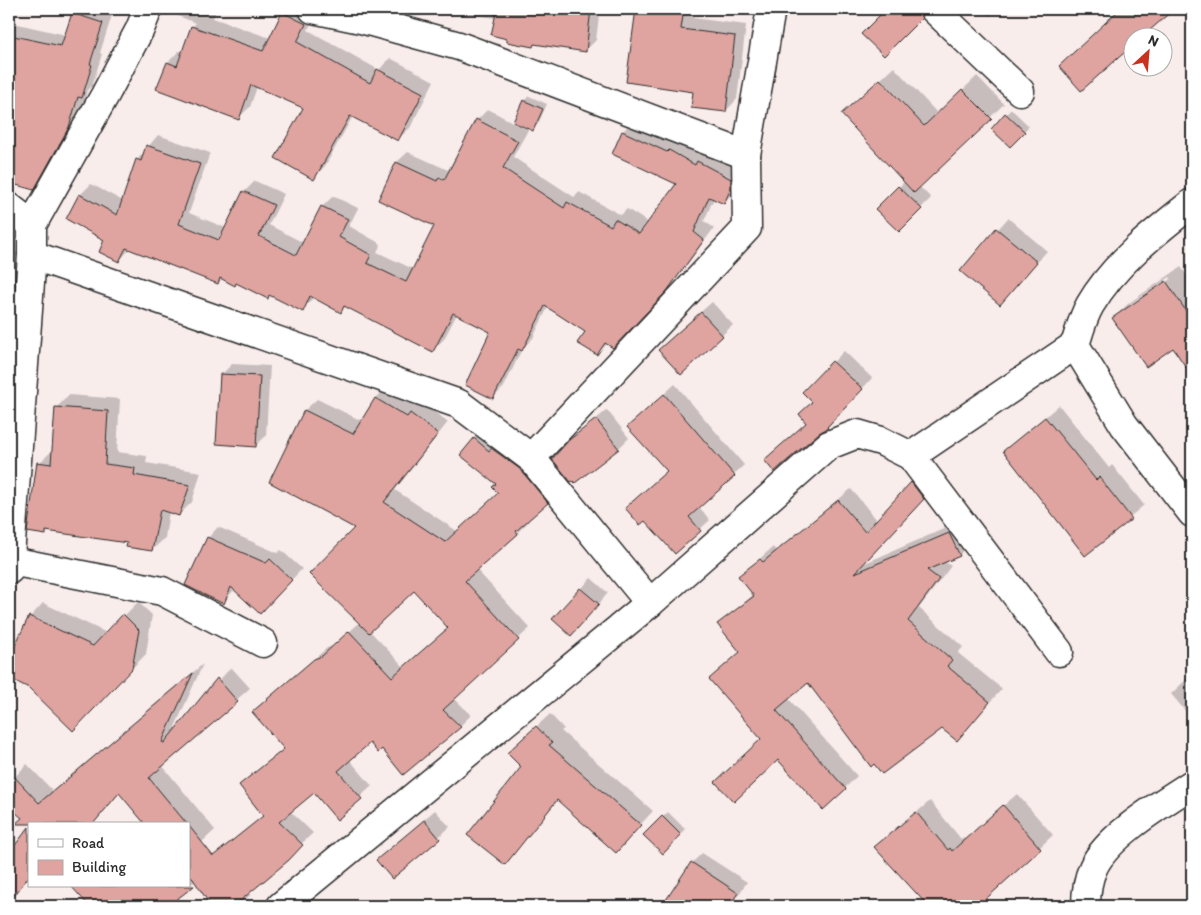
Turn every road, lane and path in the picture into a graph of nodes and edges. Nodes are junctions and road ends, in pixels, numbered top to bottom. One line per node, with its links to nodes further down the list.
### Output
1 (148, 9): 9 (street)
2 (313, 9): 6 (street)
3 (771, 9): 6 (street)
4 (934, 9): 5 (street)
5 (1020, 91)
6 (746, 154): 13 (street)
7 (1192, 203): 11 (street)
8 (9, 207): 9 (street)
9 (32, 225): 10 (street)
10 (32, 255): 13 (street); 15 (street)
11 (1074, 345): 12 (street); 14 (street)
12 (911, 456): 16 (street); 18 (street)
13 (531, 458): 16 (street)
14 (1192, 513)
15 (10, 566): 17 (street)
16 (650, 602): 20 (street)
17 (263, 643)
18 (1059, 652)
19 (1192, 784): 21 (street)
20 (283, 906)
21 (1086, 906)

